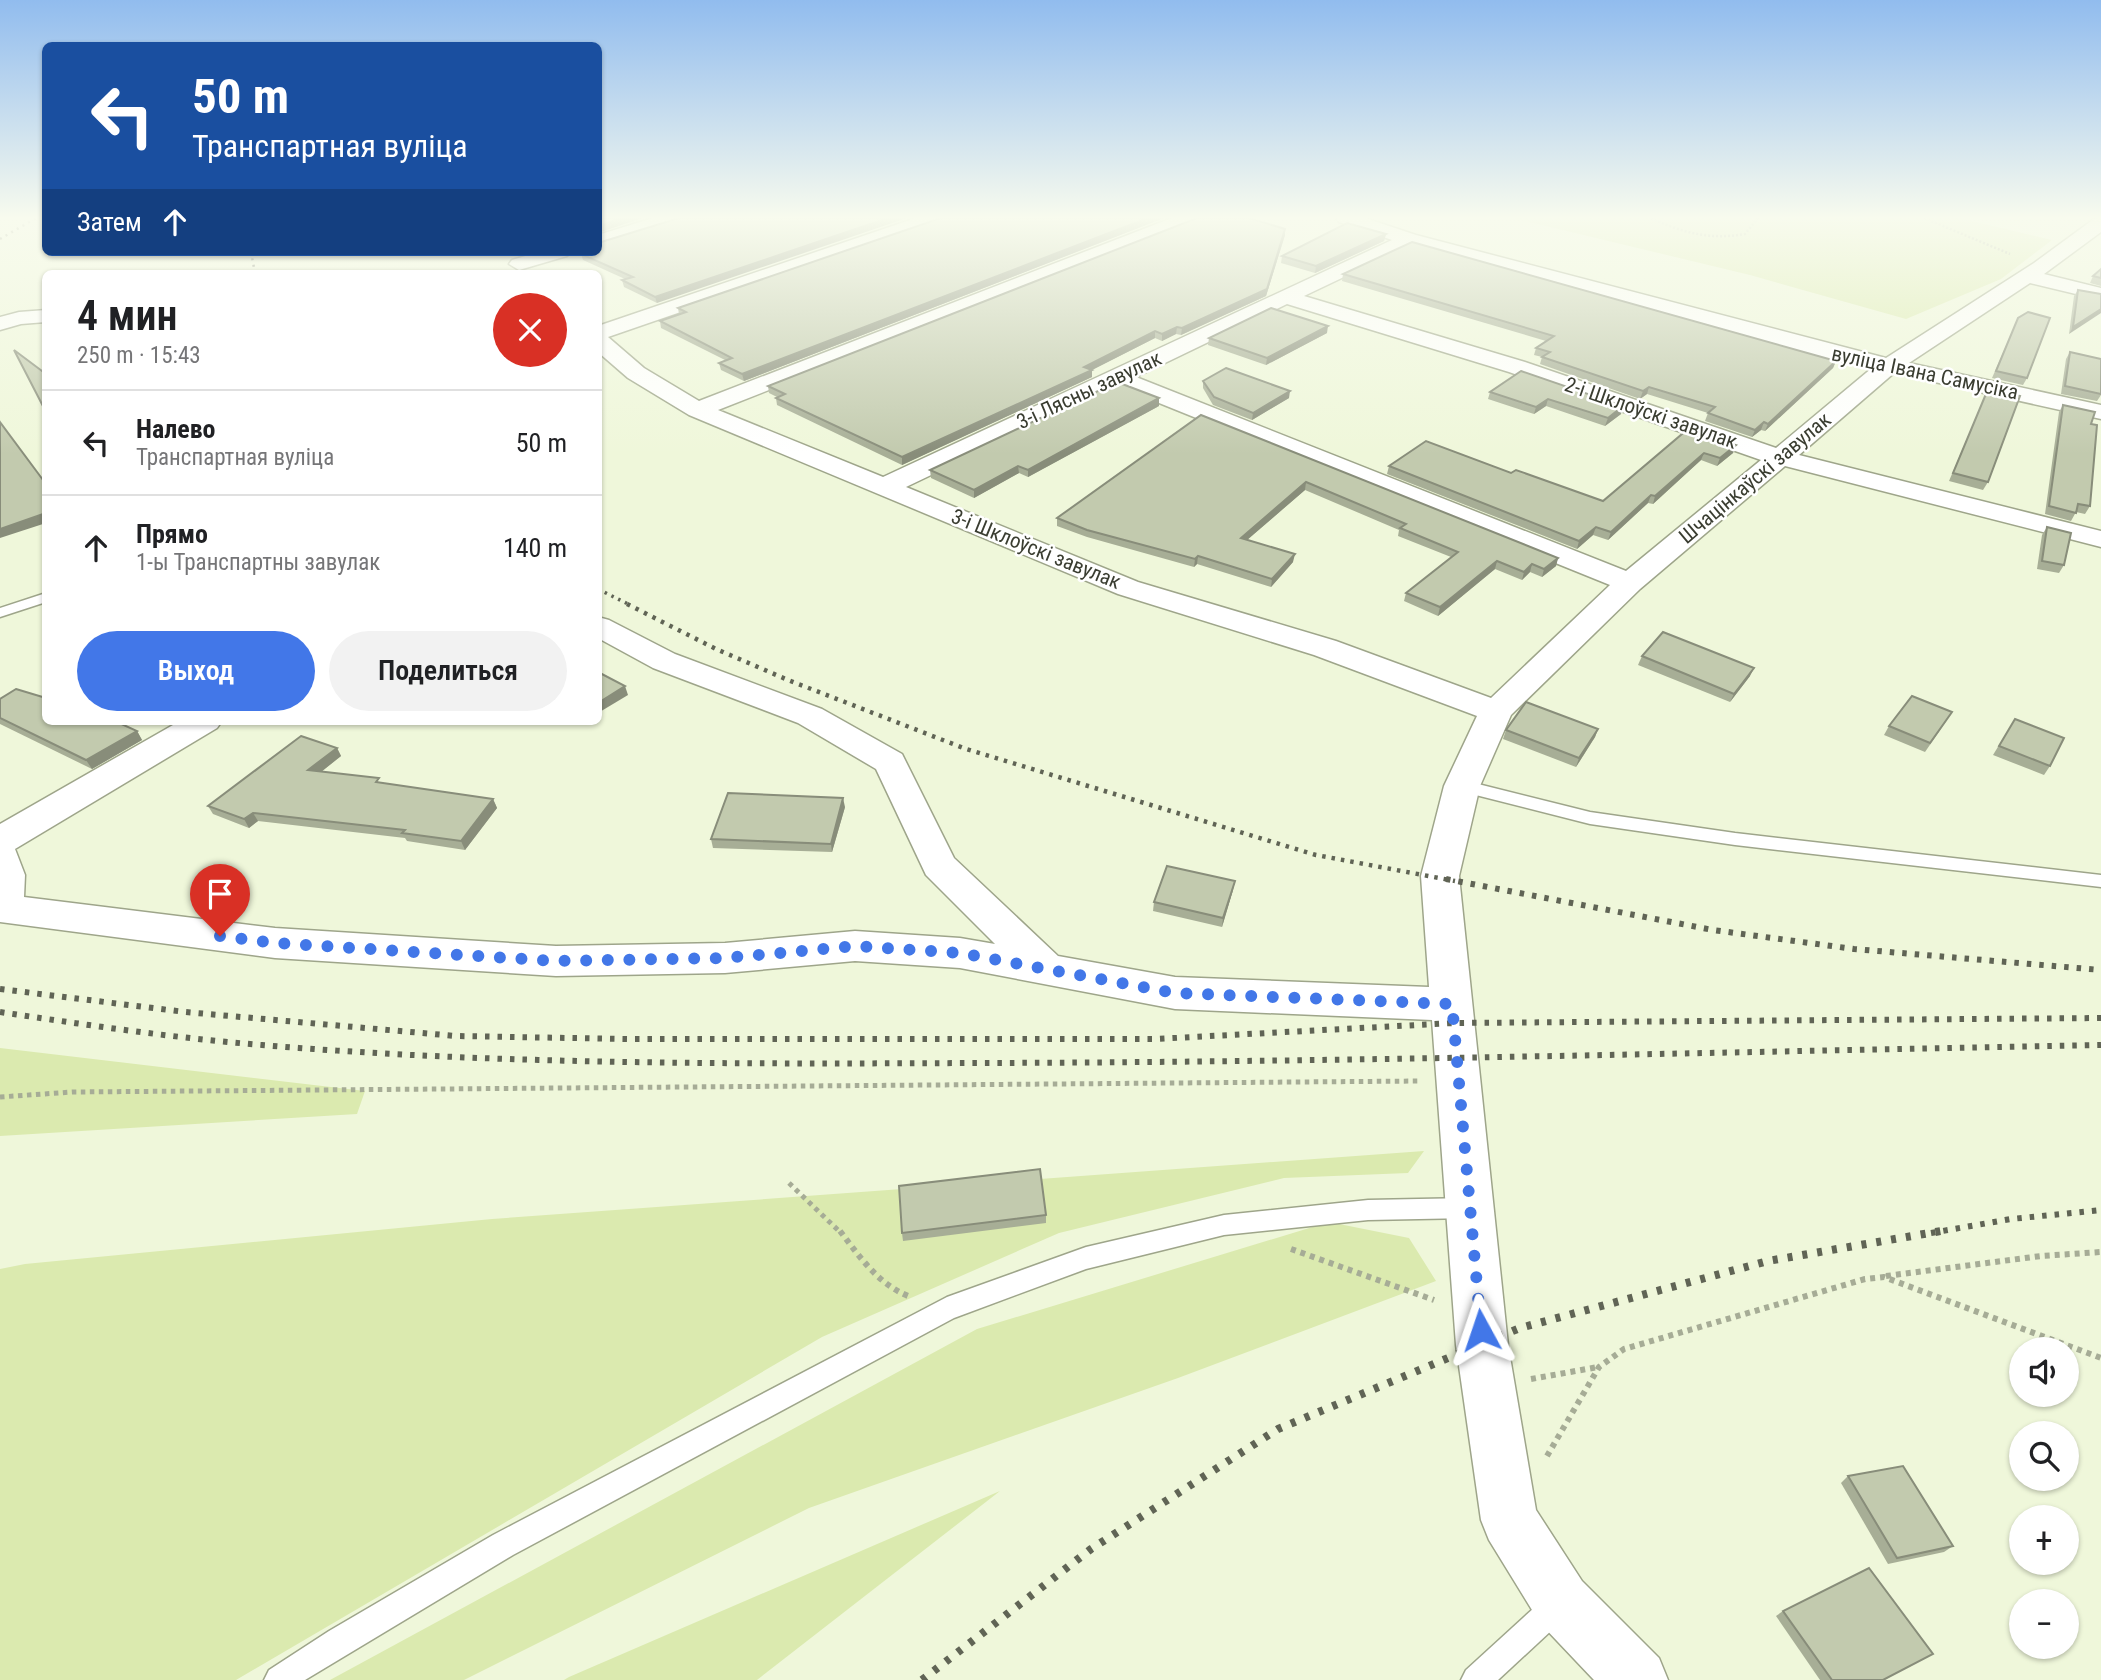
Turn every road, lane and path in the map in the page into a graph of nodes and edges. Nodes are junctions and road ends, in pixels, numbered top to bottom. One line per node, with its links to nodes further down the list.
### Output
1 (705, 296): 8 (street)
2 (989, 296): 12 (street)
3 (1622, 296): 10 (street, вуліца Івана Самусіка)
4 (1995, 296): 10 (street, Шчацінкаўскі завулак)
5 (1285, 297): 11 (street, 3-і Лясны завулак); 14 (street, 2-і Шклоўскі завулак)
6 (42, 316): 7 (street)
7 (0, 324)
8 (602, 332)
9 (602, 343): 12 (street, 3-і Шклоўскі завулак)
10 (1890, 365): 13 (street, вуліца Івана Самусіка); 14 (street, Шчацінкаўскі завулак)
11 (1116, 377): 15 (street, 3-і Лясны завулак); 17 (street)
12 (697, 410): 15 (street, 3-і Шклоўскі завулак)
13 (2101, 412)
14 (1778, 457): 16 (street, 2-і Шклоўскі завулак); 17 (street, Шчацінкаўскі завулак)
15 (884, 487): 21 (street, 3-і Шклоўскі завулак)
16 (2101, 539)
17 (1630, 583): 21 (street, Шчацінкаўскі завулак)
18 (42, 598): 19 (lane)
19 (3, 607)
20 (602, 628): 27 (street)
21 (1496, 711): 23 (street, Шчацінкаўскі завулак)
22 (198, 725): 24 (street)
23 (1462, 786): 26 (lane); 28 (street, Шчацінкаўскі завулак)
24 (0, 841)
25 (0, 855): 27 (street)
26 (2101, 881)
27 (1048, 971): 28 (street)
28 (1452, 1004): 29 (street, Шчацінкаўскі завулак)
29 (1459, 1081): 30 (path); 32 (street, Шчацінкаўскі завулак)
30 (0, 1097)
31 (789, 1183): 36 (path)
32 (1470, 1208): 33 (lane); 37 (street, Шчацінкаўскі завулак)
33 (1224, 1225): 36 (lane); 37 (path)
34 (2101, 1252): 35 (path)
35 (1884, 1277): 38 (path); 39 (path)
36 (947, 1309): 43 (lane)
37 (1480, 1316): 40 (street, Шчацінкаўскі завулак)
38 (2101, 1358)
39 (1599, 1367): 40 (path); 41 (path)
40 (1488, 1377): 42 (street, Шчацінкаўскі завулак)
41 (1544, 1461)
42 (1561, 1602): 44 (lane); 45 (street, Шчацінкаўскі завулак)
43 (279, 1680)
44 (1476, 1680)
45 (1637, 1680)

